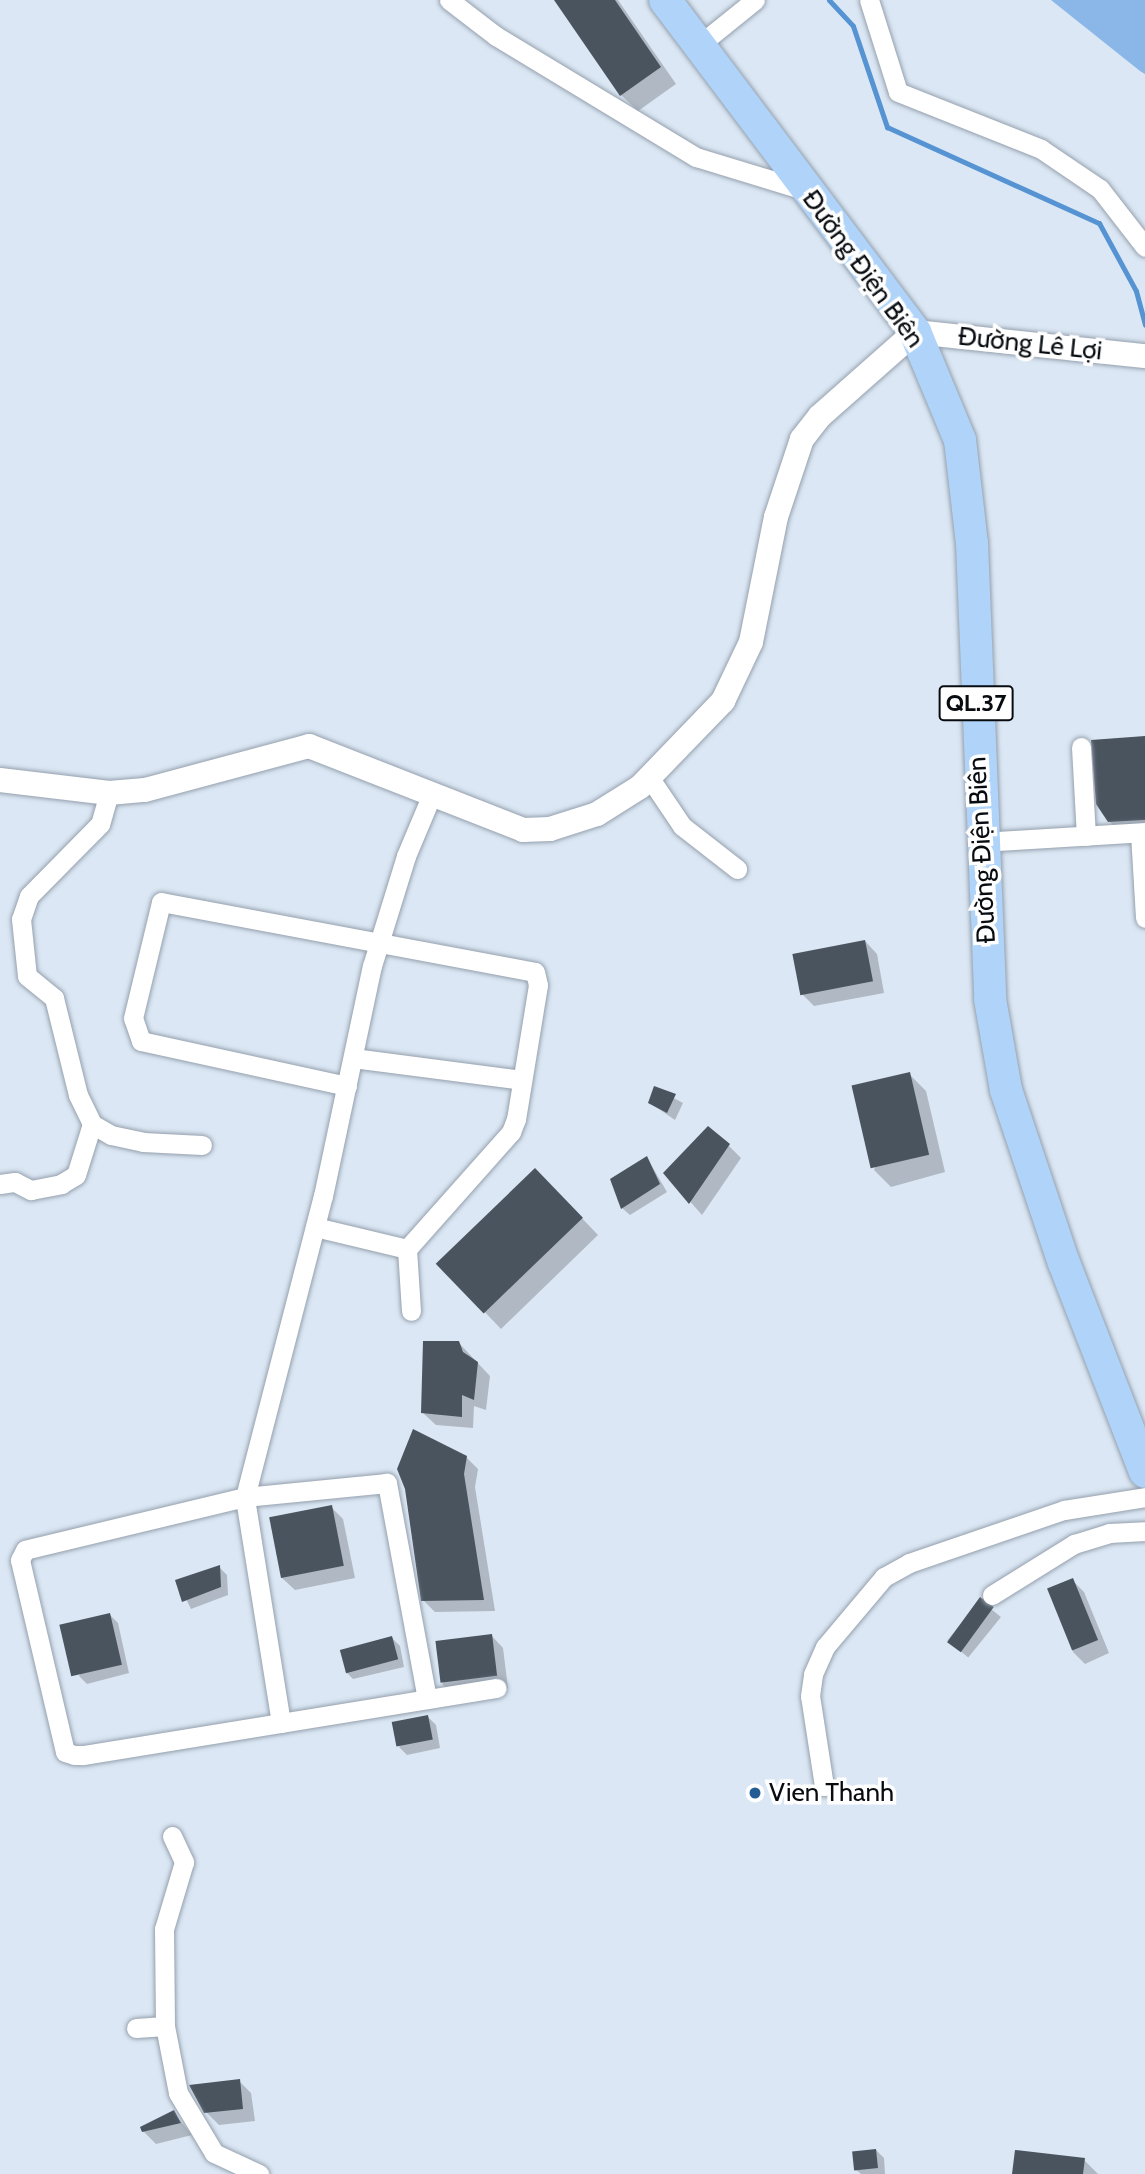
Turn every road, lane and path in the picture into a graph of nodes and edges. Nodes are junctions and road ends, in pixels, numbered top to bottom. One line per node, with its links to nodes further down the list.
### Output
1 (449, 0): 6 (street)
2 (665, 0): 5 (main road, Đường Điện Biên / QL.37)
3 (755, 0): 5 (street)
4 (869, 0): 7 (street)
5 (698, 46): 6 (main road, Đường Điện Biên / QL.37)
6 (808, 191): 8 (main road, Đường Điện Biên / QL.37)
7 (1145, 247)
8 (915, 332): 9 (street, Đường Lê Lợi); 11 (street); 17 (main road, Đường Điện Biên / QL.37)
9 (1133, 355)
10 (1081, 747): 16 (street)
11 (649, 777): 14 (street); 18 (street)
12 (0, 781): 13 (street)
13 (109, 793): 14 (street); 24 (street)
14 (432, 794): 20 (street)
15 (1142, 832): 16 (street); 19 (street)
16 (1086, 836): 17 (street)
17 (982, 842): 30 (main road, Đường Điện Biên / QL.37)
18 (737, 869)
19 (1145, 918)
20 (380, 942): 21 (street); 22 (street); 23 (street)
21 (353, 1058): 22 (street); 23 (street)
22 (522, 1080): 28 (street)
23 (347, 1087): 27 (street)
24 (92, 1124): 25 (street); 26 (street)
25 (202, 1145)
26 (0, 1184)
27 (315, 1227): 28 (street); 31 (street)
28 (407, 1249): 29 (street)
29 (411, 1311)
30 (1145, 1472)
31 (245, 1497): 36 (street); 37 (street); 37 (street)
32 (1145, 1497): 38 (street)
33 (1145, 1531): 34 (street)
34 (992, 1595)
35 (497, 1688): 36 (street)
36 (427, 1699): 37 (street)
37 (281, 1723)
38 (824, 1786)
39 (172, 1836): 40 (street)
40 (165, 2026): 41 (street); 42 (street)
41 (136, 2028)
42 (259, 2174)

